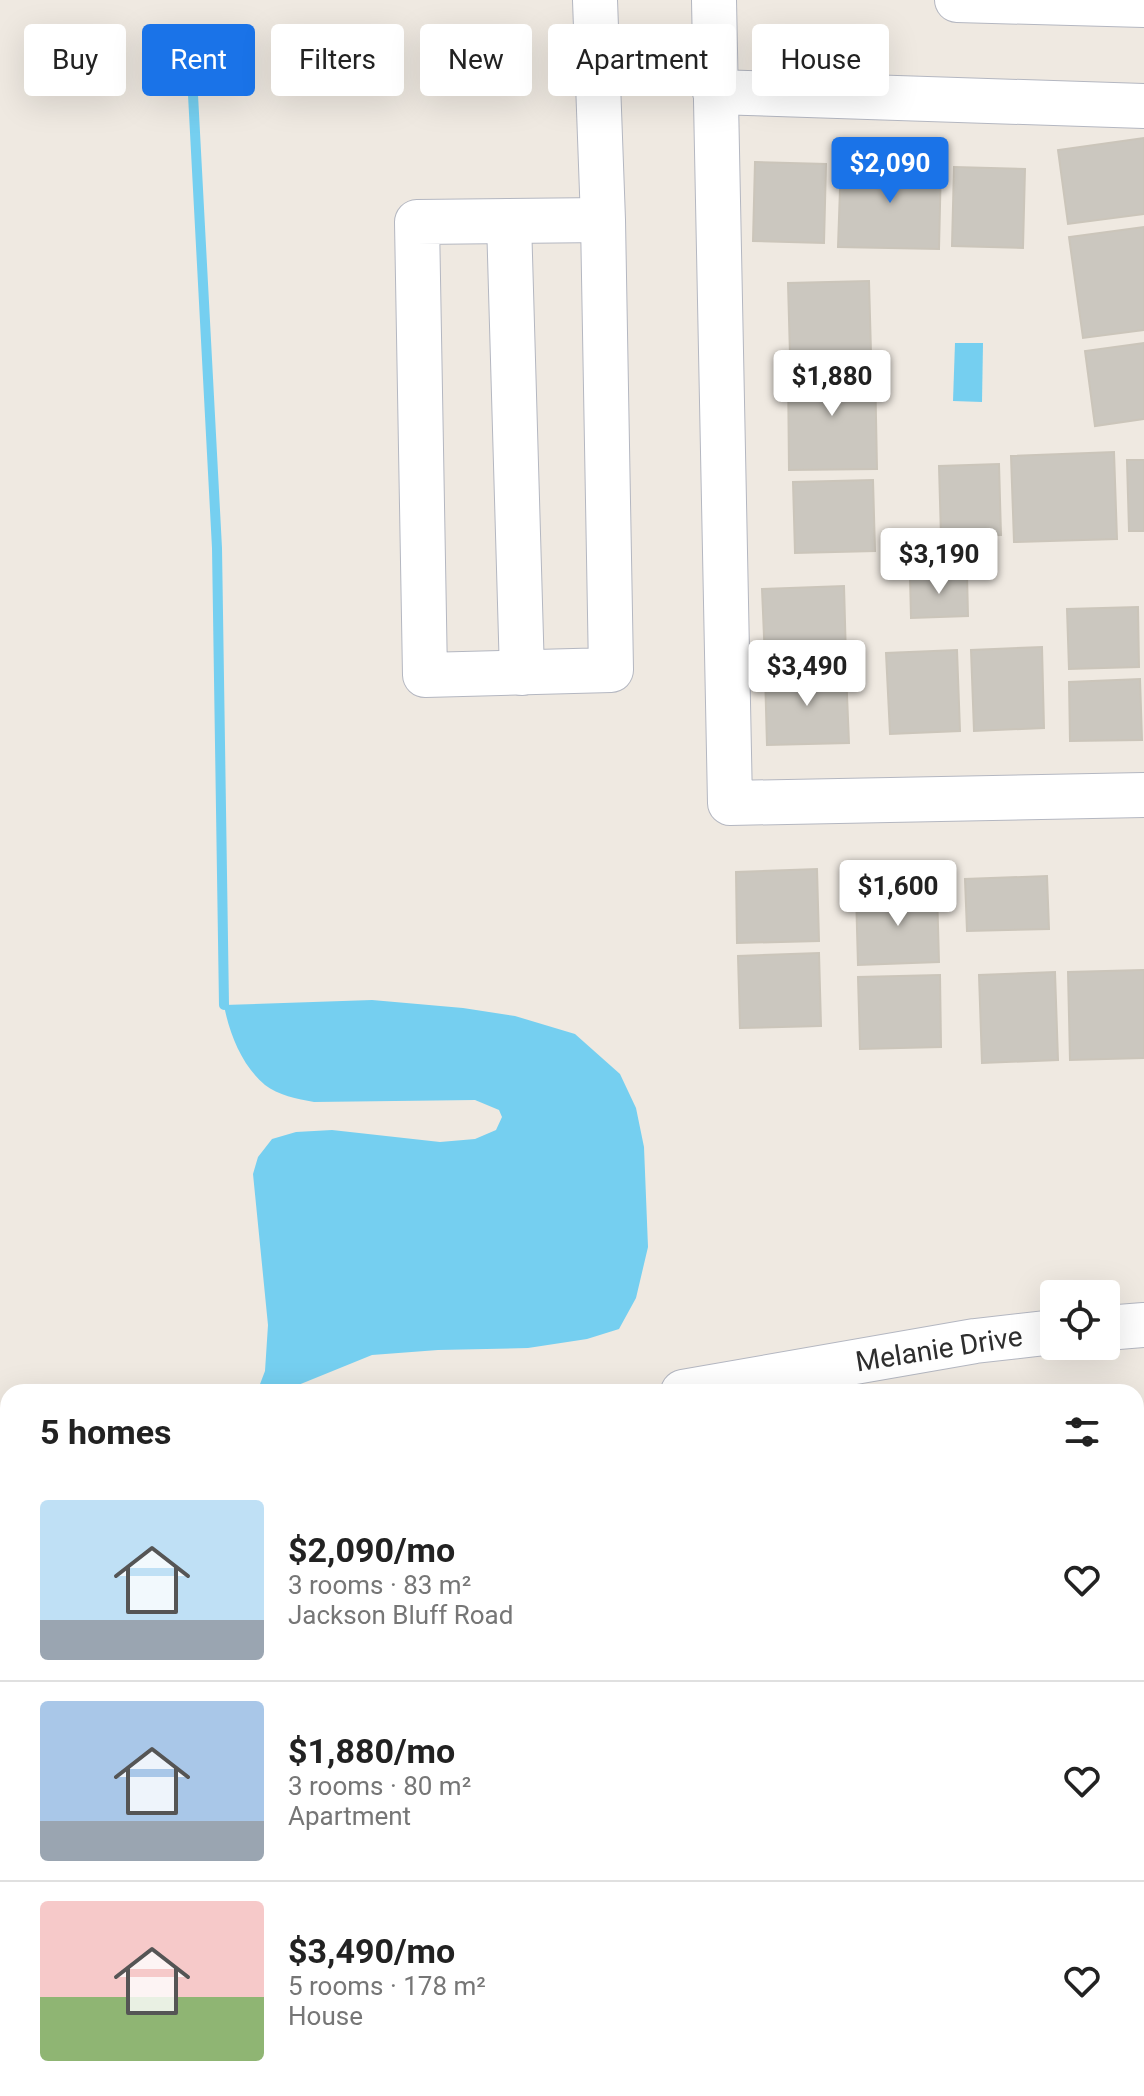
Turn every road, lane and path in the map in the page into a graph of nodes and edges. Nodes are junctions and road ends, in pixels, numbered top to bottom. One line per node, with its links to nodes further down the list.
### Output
1 (595, 0): 9 (street)
2 (714, 0): 5 (street)
3 (957, 0): 4 (street)
4 (1144, 5)
5 (714, 24)
6 (736, 93): 8 (street)
7 (715, 96): 12 (street)
8 (1144, 106)
9 (603, 220): 10 (street); 11 (street)
10 (509, 221): 11 (street); 11 (street)
11 (522, 673)
12 (1144, 795)
13 (1144, 1325): 14 (street)
14 (1120, 1327)
15 (1040, 1334): 16 (street, Melanie Drive)
16 (729, 1384)

